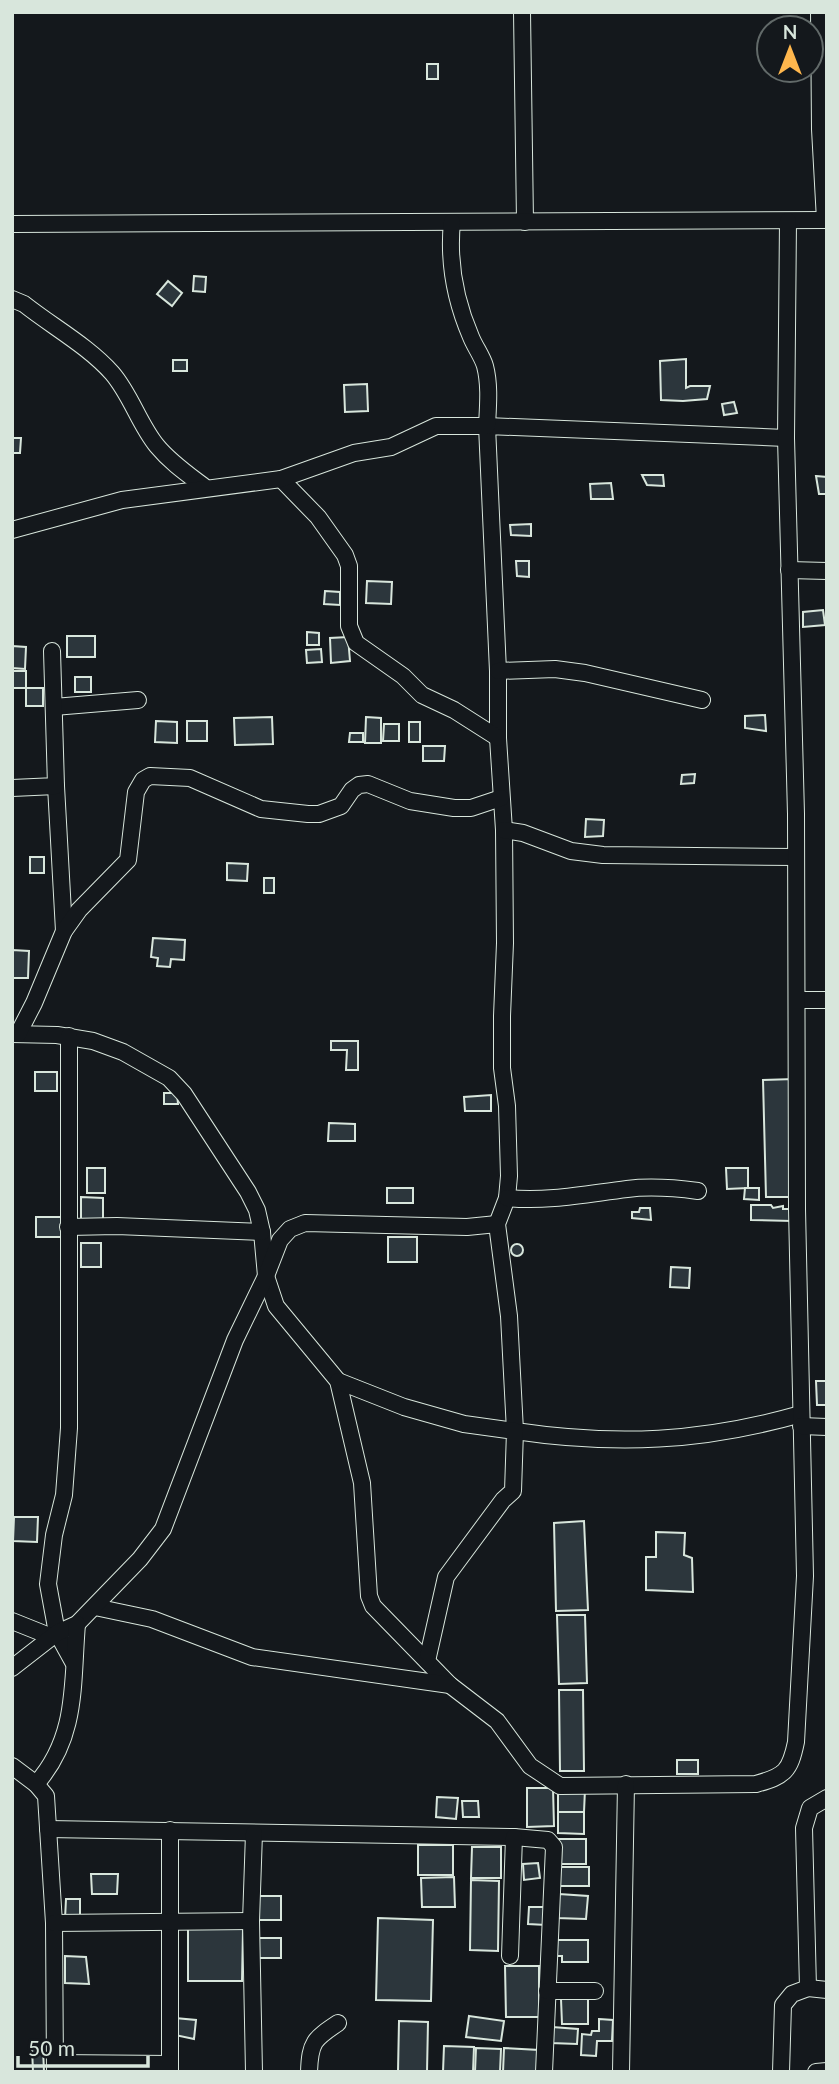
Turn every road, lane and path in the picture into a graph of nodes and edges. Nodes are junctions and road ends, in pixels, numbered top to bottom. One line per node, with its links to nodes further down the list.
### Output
1 (522, 12): 6 (street)
2 (819, 12): 3 (street)
3 (826, 220): 4 (street)
4 (788, 221): 6 (street); 10 (street)
5 (452, 222): 6 (street); 7 (street); 9 (street)
6 (525, 222)
7 (12, 223)
8 (12, 299): 12 (street)
9 (487, 426): 10 (street); 11 (street); 17 (street)
10 (786, 438): 14 (street)
11 (281, 478): 12 (street); 21 (street)
12 (206, 488): 13 (street)
13 (12, 530)
14 (789, 570): 15 (street); 26 (street)
15 (827, 571)
16 (52, 651): 20 (street)
17 (498, 671): 19 (street); 21 (street)
18 (138, 700): 20 (street)
19 (702, 700)
20 (54, 707): 22 (street)
21 (498, 738): 24 (street)
22 (56, 786): 23 (street); 27 (street)
23 (12, 788)
24 (500, 798): 25 (street); 27 (street)
25 (504, 830): 26 (street); 33 (street)
26 (796, 857): 28 (street)
27 (64, 931): 30 (street)
28 (798, 1000): 29 (street); 40 (street)
29 (827, 1000)
30 (15, 1034): 31 (street)
31 (69, 1036): 36 (street); 37 (street)
32 (698, 1191): 33 (street)
33 (507, 1198): 35 (street)
34 (305, 1223): 35 (street); 37 (street); 38 (street)
35 (497, 1224): 42 (street)
36 (68, 1227): 37 (street); 46 (street)
37 (260, 1227): 38 (street)
38 (266, 1276): 39 (street); 43 (street)
39 (338, 1381): 42 (street); 47 (street)
40 (801, 1420): 41 (street); 42 (street); 53 (street)
41 (827, 1427)
42 (514, 1431): 47 (street)
43 (94, 1608): 45 (street); 50 (street)
44 (12, 1620): 46 (street)
45 (77, 1624): 46 (street); 48 (street)
46 (55, 1635): 48 (street); 49 (street)
47 (427, 1661): 50 (street)
48 (74, 1662): 52 (street)
49 (12, 1668)
50 (450, 1685): 53 (street)
51 (12, 1766): 52 (street)
52 (36, 1784): 55 (street)
53 (626, 1784): 74 (street)
54 (827, 1798): 63 (street)
55 (48, 1829): 56 (street); 60 (street)
56 (170, 1830): 57 (street); 61 (street)
57 (254, 1833): 58 (street); 59 (street)
58 (514, 1837): 62 (street); 65 (street)
59 (251, 1922): 61 (street); 71 (street)
60 (54, 1923): 61 (street); 68 (street)
61 (170, 1923): 69 (street)
62 (510, 1956)
63 (808, 1988): 64 (street); 75 (street)
64 (827, 1990)
65 (547, 1991): 66 (street); 73 (street)
66 (595, 1991)
67 (338, 2023): 72 (street)
68 (55, 2067): 69 (street)
69 (170, 2068)
70 (827, 2071): 76 (street)
71 (254, 2072)
72 (309, 2072)
73 (544, 2072)
74 (621, 2072)
75 (781, 2072)
76 (816, 2072)

